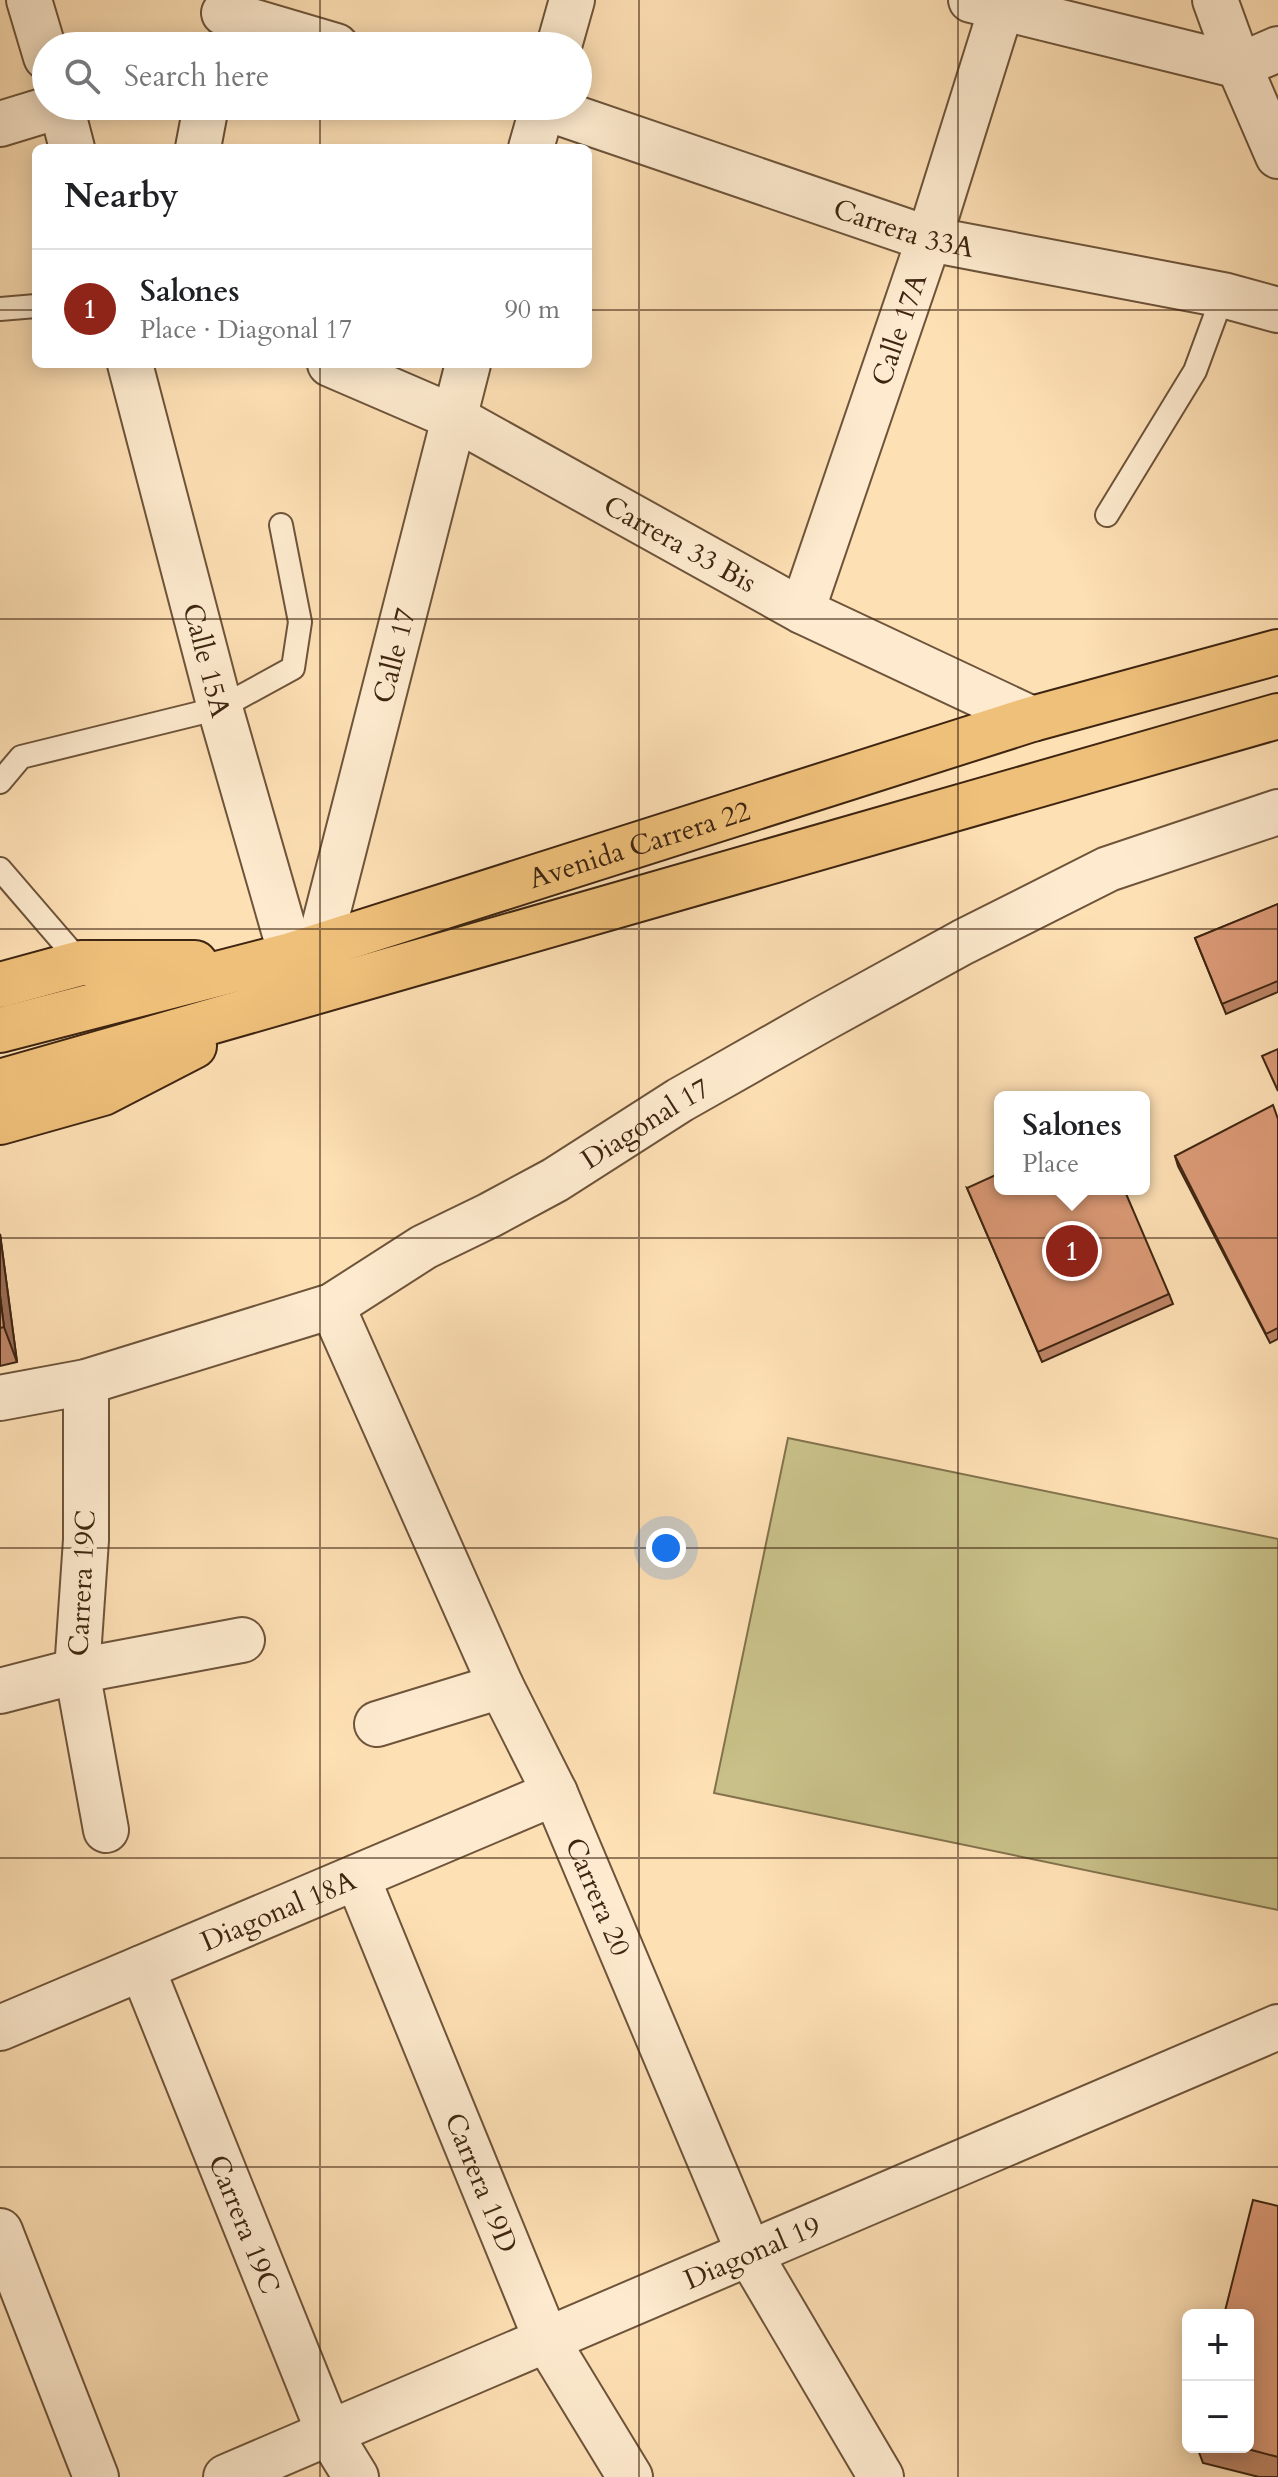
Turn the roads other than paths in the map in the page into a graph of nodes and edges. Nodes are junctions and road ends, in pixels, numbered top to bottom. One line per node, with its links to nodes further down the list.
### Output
1 (29, 0): 6 (street)
2 (572, 0): 8 (street)
3 (1215, 0): 10 (street)
4 (992, 3): 10 (street); 21 (street, Calle 17A)
5 (222, 20): 7 (street)
6 (39, 32)
7 (275, 32)
8 (563, 32)
9 (1278, 49): 10 (street)
10 (1239, 66): 20 (street)
11 (32, 114): 16 (street)
12 (64, 120): 17 (street)
13 (203, 120): 18 (street)
14 (538, 120): 19 (street)
15 (583, 120): 21 (street, Carrera 33A)
16 (0, 124)
17 (71, 144)
18 (199, 144)
19 (532, 144)
20 (1278, 156)
21 (929, 239): 22 (street, Carrera 33A); 32 (street, Calle 17A)
22 (1223, 295): 25 (street, Carrera 33A); 30 (lane)
23 (32, 306): 24 (lane)
24 (0, 309)
25 (1278, 310)
26 (131, 368): 34 (street, Calle 15A)
27 (339, 368): 29 (street, Carrera 33 Bis)
28 (467, 368): 29 (street, Calle 17)
29 (453, 417): 32 (street, Carrera 33 Bis); 40 (street, Calle 17)
30 (1107, 515)
31 (281, 525): 34 (lane)
32 (802, 611): 36 (street, Carrera 33 Bis)
33 (1278, 652): 36 (main road, Avenida Carrera 22)
34 (220, 708): 37 (lane); 40 (street, Calle 15A)
35 (1278, 716): 43 (main road, Avenida Carrera 22)
36 (1032, 719): 40 (main road, Avenida Carrera 22)
37 (0, 782)
38 (1278, 812): 47 (street, Diagonal 17)
39 (0, 869): 41 (lane)
40 (290, 955): 41 (main road); 44 (main road, Avenida Carrera 22)
41 (81, 963): 42 (main road)
42 (0, 985)
43 (280, 1001): 45 (main road, Avenida Carrera 22); 46 (main road)
44 (0, 1030)
45 (0, 1082)
46 (0, 1122)
47 (332, 1306): 48 (street, Diagonal 17); 52 (street, Carrera 20)
48 (86, 1382): 49 (street, Diagonal 17); 51 (street, Carrera 19C)
49 (0, 1398)
50 (242, 1640): 51 (street)
51 (77, 1671): 53 (street); 56 (street, Carrera 19C)
52 (501, 1686): 54 (street); 55 (street, Carrera 20)
53 (0, 1691)
54 (377, 1724)
55 (555, 1793): 57 (street, Diagonal 18A); 62 (street, Carrera 20)
56 (106, 1830)
57 (357, 1877): 58 (street, Diagonal 18A); 63 (street, Carrera 19D)
58 (142, 1968): 60 (street, Diagonal 18A); 64 (street, Carrera 19C)
59 (1278, 2027): 62 (street, Diagonal 19)
60 (0, 2028)
61 (0, 2231): 65 (street)
62 (749, 2253): 63 (street, Diagonal 19); 69 (street, Carrera 20)
63 (546, 2339): 64 (street, Diagonal 19); 68 (street, Carrera 19D)
64 (329, 2433): 66 (street, Diagonal 19); 67 (street, Carrera 19C)
65 (96, 2477)
66 (226, 2477)
67 (356, 2477)
68 (630, 2477)
69 (881, 2477)

